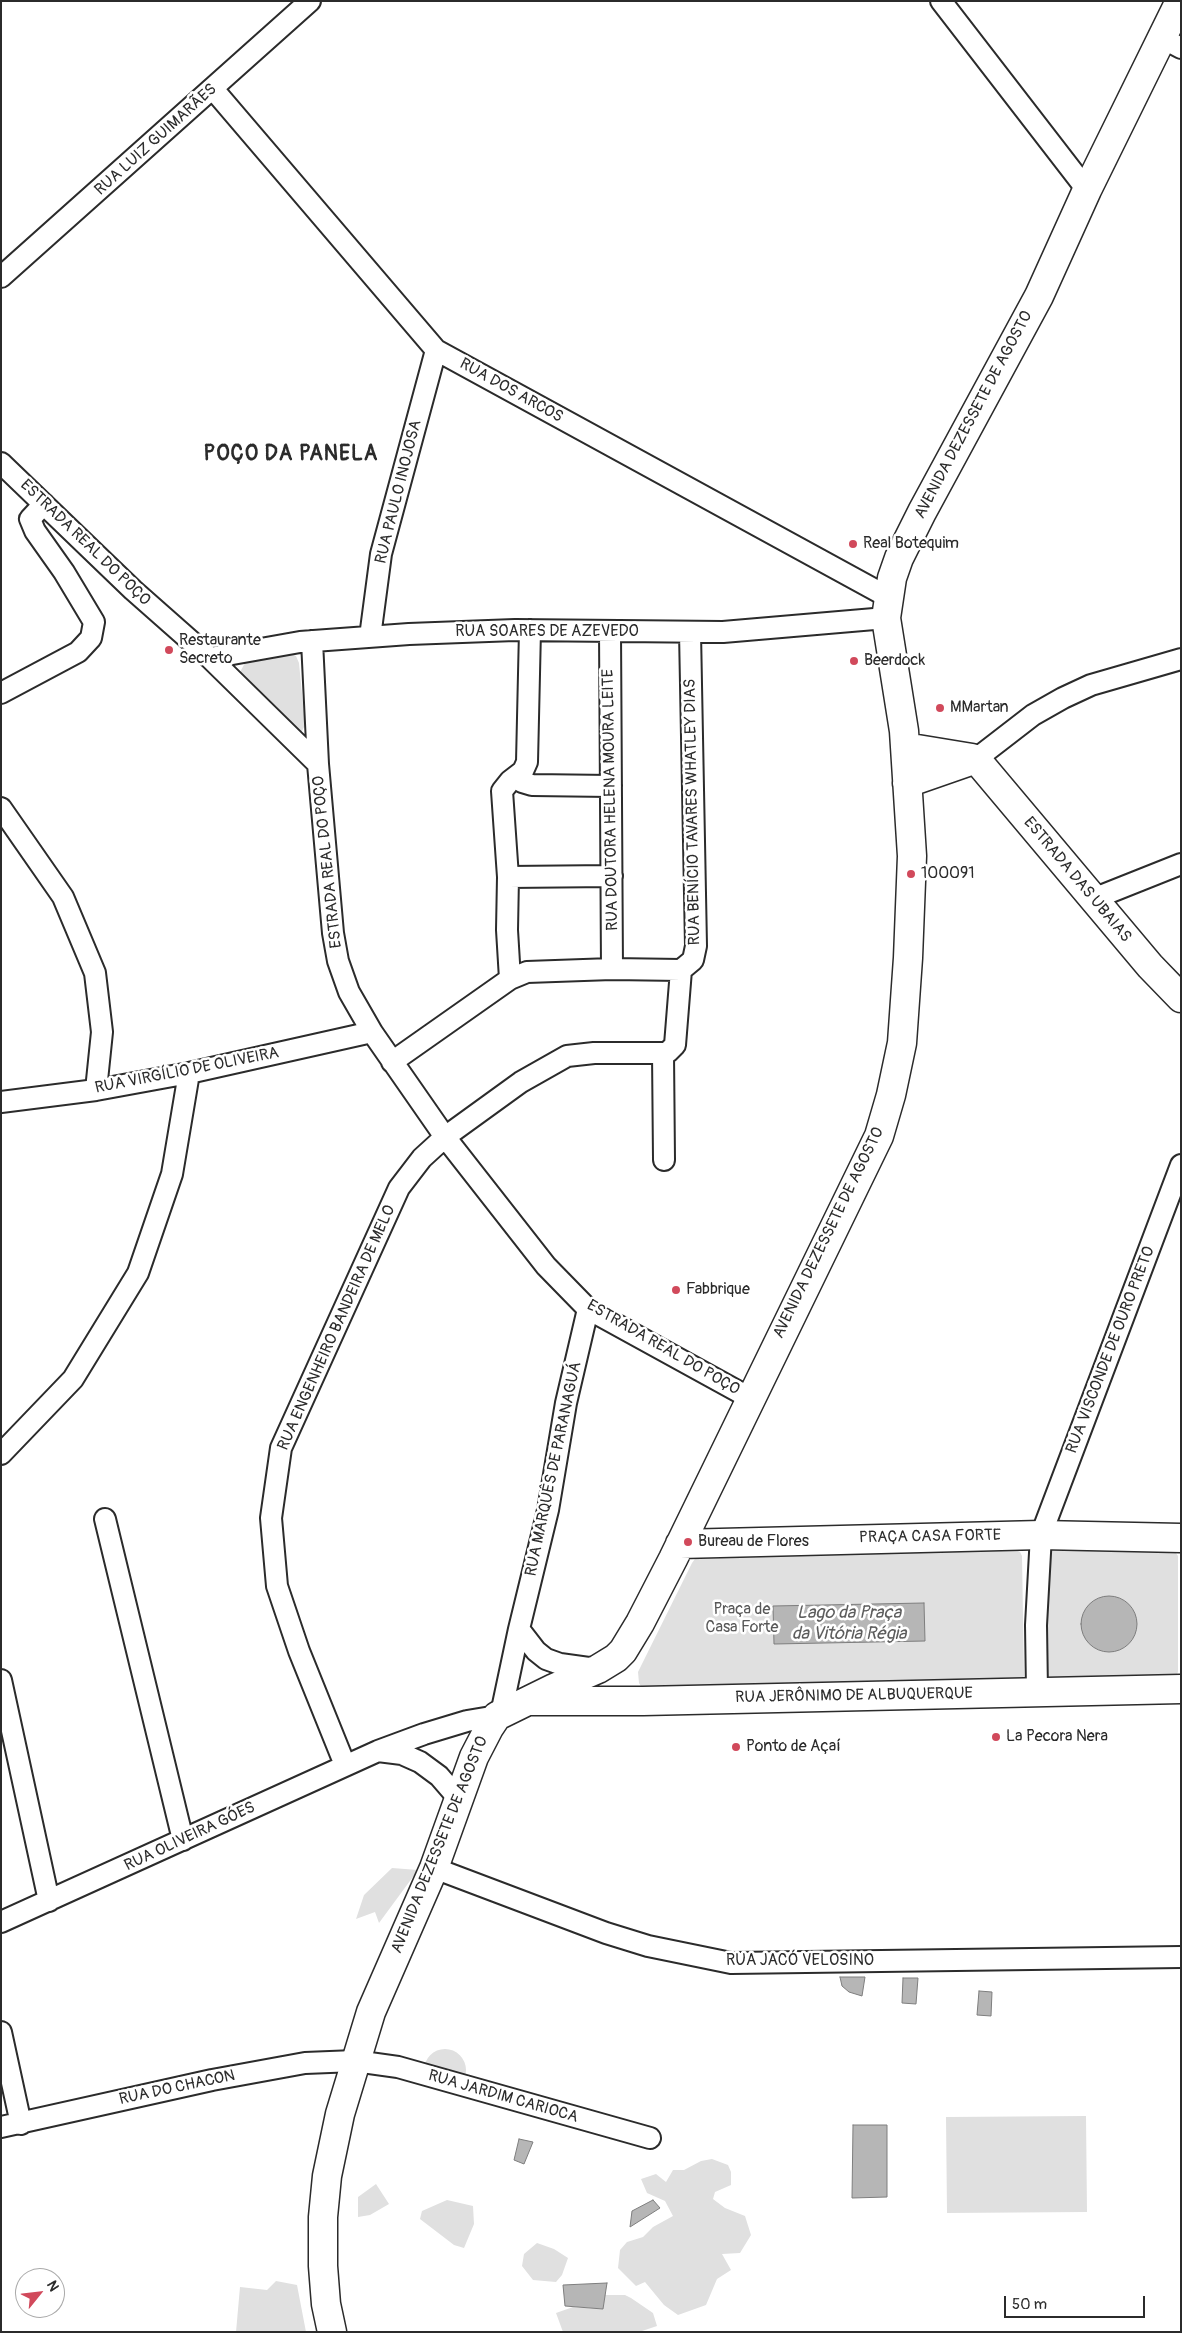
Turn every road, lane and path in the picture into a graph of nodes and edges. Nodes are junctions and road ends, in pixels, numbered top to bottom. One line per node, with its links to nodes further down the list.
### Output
1 (310, 1): 5 (street, RUA LUIZ GUIMARÃES)
2 (941, 1): 6 (street)
3 (1180, 1): 4 (main road, AVENIDA DEZESSETE DE AGOSTO)
4 (1172, 43): 6 (main road, AVENIDA DEZESSETE DE AGOSTO)
5 (213, 89): 7 (street, RUA LUIZ GUIMARÃES); 8 (street, RUA DOS ARCOS)
6 (1087, 190): 11 (main road, AVENIDA DEZESSETE DE AGOSTO)
7 (1, 277)
8 (436, 350): 11 (street, RUA DOS ARCOS); 15 (street, RUA PAULO INOJOSA)
9 (1, 463): 10 (street, ESTRADA REAL DO POÇO)
10 (44, 504): 17 (street, ESTRADA REAL DO POÇO); 19 (street)
11 (887, 608): 14 (street, RUA SOARES DE AZEVEDO); 20 (main road, AVENIDA DEZESSETE DE AGOSTO)
12 (530, 630): 13 (street, RUA SOARES DE AZEVEDO); 15 (street, RUA SOARES DE AZEVEDO); 23 (street)
13 (610, 631): 14 (street, RUA SOARES DE AZEVEDO); 25 (street, RUA DOUTORA HELENA MOURA LEITE)
14 (690, 632): 32 (street, RUA BENÍCIO TAVARES WHATLEY DIAS)
15 (370, 637): 16 (street, RUA SOARES DE AZEVEDO)
16 (312, 641): 17 (street, RUA SOARES DE AZEVEDO); 22 (street)
17 (210, 658): 22 (street, ESTRADA REAL DO POÇO)
18 (1181, 658): 21 (street)
19 (1, 693)
20 (905, 748): 21 (main road); 24 (main road, AVENIDA DEZESSETE DE AGOSTO)
21 (976, 759): 24 (main road); 30 (main road, ESTRADA DAS UBAIAS)
22 (318, 764): 35 (street, ESTRADA REAL DO POÇO)
23 (517, 777): 25 (street); 29 (street)
24 (907, 783): 45 (main road, AVENIDA DEZESSETE DE AGOSTO)
25 (611, 786): 28 (street, RUA DOUTORA HELENA MOURA LEITE)
26 (1, 808): 39 (street)
27 (1181, 864): 30 (street)
28 (612, 876): 29 (street); 31 (street, RUA DOUTORA HELENA MOURA LEITE)
29 (508, 877): 33 (street)
30 (1093, 898): 34 (main road, ESTRADA DAS UBAIAS)
31 (612, 969): 32 (street); 33 (street)
32 (681, 970): 36 (street)
33 (510, 979): 37 (street)
34 (1181, 998)
35 (372, 1032): 37 (street, ESTRADA REAL DO POÇO); 38 (street, RUA VIRGÍLIO DE OLIVEIRA)
36 (663, 1053): 41 (street, RUA ENGENHEIRO BANDEIRA DE MELO); 42 (street)
37 (392, 1062): 41 (street, ESTRADA REAL DO POÇO)
38 (189, 1073): 39 (street, RUA VIRGÍLIO DE OLIVEIRA); 46 (street)
39 (96, 1090): 40 (street, RUA VIRGÍLIO DE OLIVEIRA)
40 (1, 1102)
41 (444, 1137): 44 (street, ESTRADA REAL DO POÇO); 59 (street, RUA ENGENHEIRO BANDEIRA DE MELO)
42 (664, 1160)
43 (1181, 1165): 48 (street, RUA VISCONDE DE OURO PRETO)
44 (588, 1309): 45 (street, ESTRADA REAL DO POÇO); 51 (street, RUA MARQUÊS DE PARANAGUÁ)
45 (750, 1398): 50 (main road, AVENIDA DEZESSETE DE AGOSTO)
46 (1, 1454)
47 (105, 1519): 61 (street)
48 (1041, 1535): 49 (main road, PRAÇA CASA FORTE); 50 (main road, PRAÇA CASA FORTE); 55 (street)
49 (1181, 1538)
50 (680, 1544): 52 (main road, AVENIDA DEZESSETE DE AGOSTO)
51 (519, 1628): 52 (street); 57 (street, RUA MARQUÊS DE PARANAGUÁ)
52 (598, 1669): 56 (main road, AVENIDA DEZESSETE DE AGOSTO)
53 (1, 1680): 63 (street)
54 (1181, 1689): 55 (main road, RUA JERÔNIMO DE ALBUQUERQUE)
55 (1037, 1691): 56 (main road, RUA JERÔNIMO DE ALBUQUERQUE)
56 (527, 1701): 57 (main road, AVENIDA DEZESSETE DE AGOSTO)
57 (499, 1715): 58 (street, RUA OLIVEIRA GÓES); 60 (main road, AVENIDA DEZESSETE DE AGOSTO)
58 (378, 1751): 59 (street, RUA OLIVEIRA GÓES); 60 (street)
59 (345, 1765): 61 (street, RUA OLIVEIRA GÓES)
60 (458, 1798): 62 (main road, AVENIDA DEZESSETE DE AGOSTO)
61 (183, 1840): 63 (street, RUA OLIVEIRA GÓES)
62 (434, 1868): 65 (street, RUA JACÓ VELOSINO); 67 (main road, AVENIDA DEZESSETE DE AGOSTO)
63 (49, 1901): 64 (street, RUA OLIVEIRA GÓES)
64 (1, 1922)
65 (1181, 1957)
66 (1, 2032): 68 (street)
67 (355, 2061): 68 (street, RUA DO CHACON); 69 (street, RUA JARDIM CARIOCA); 70 (main road, AVENIDA DEZESSETE DE AGOSTO)
68 (11, 2125)
69 (650, 2138)
70 (326, 2304): 71 (main road); 72 (main road, AVENIDA DEZESSETE DE AGOSTO)
71 (324, 2332)
72 (332, 2332)

